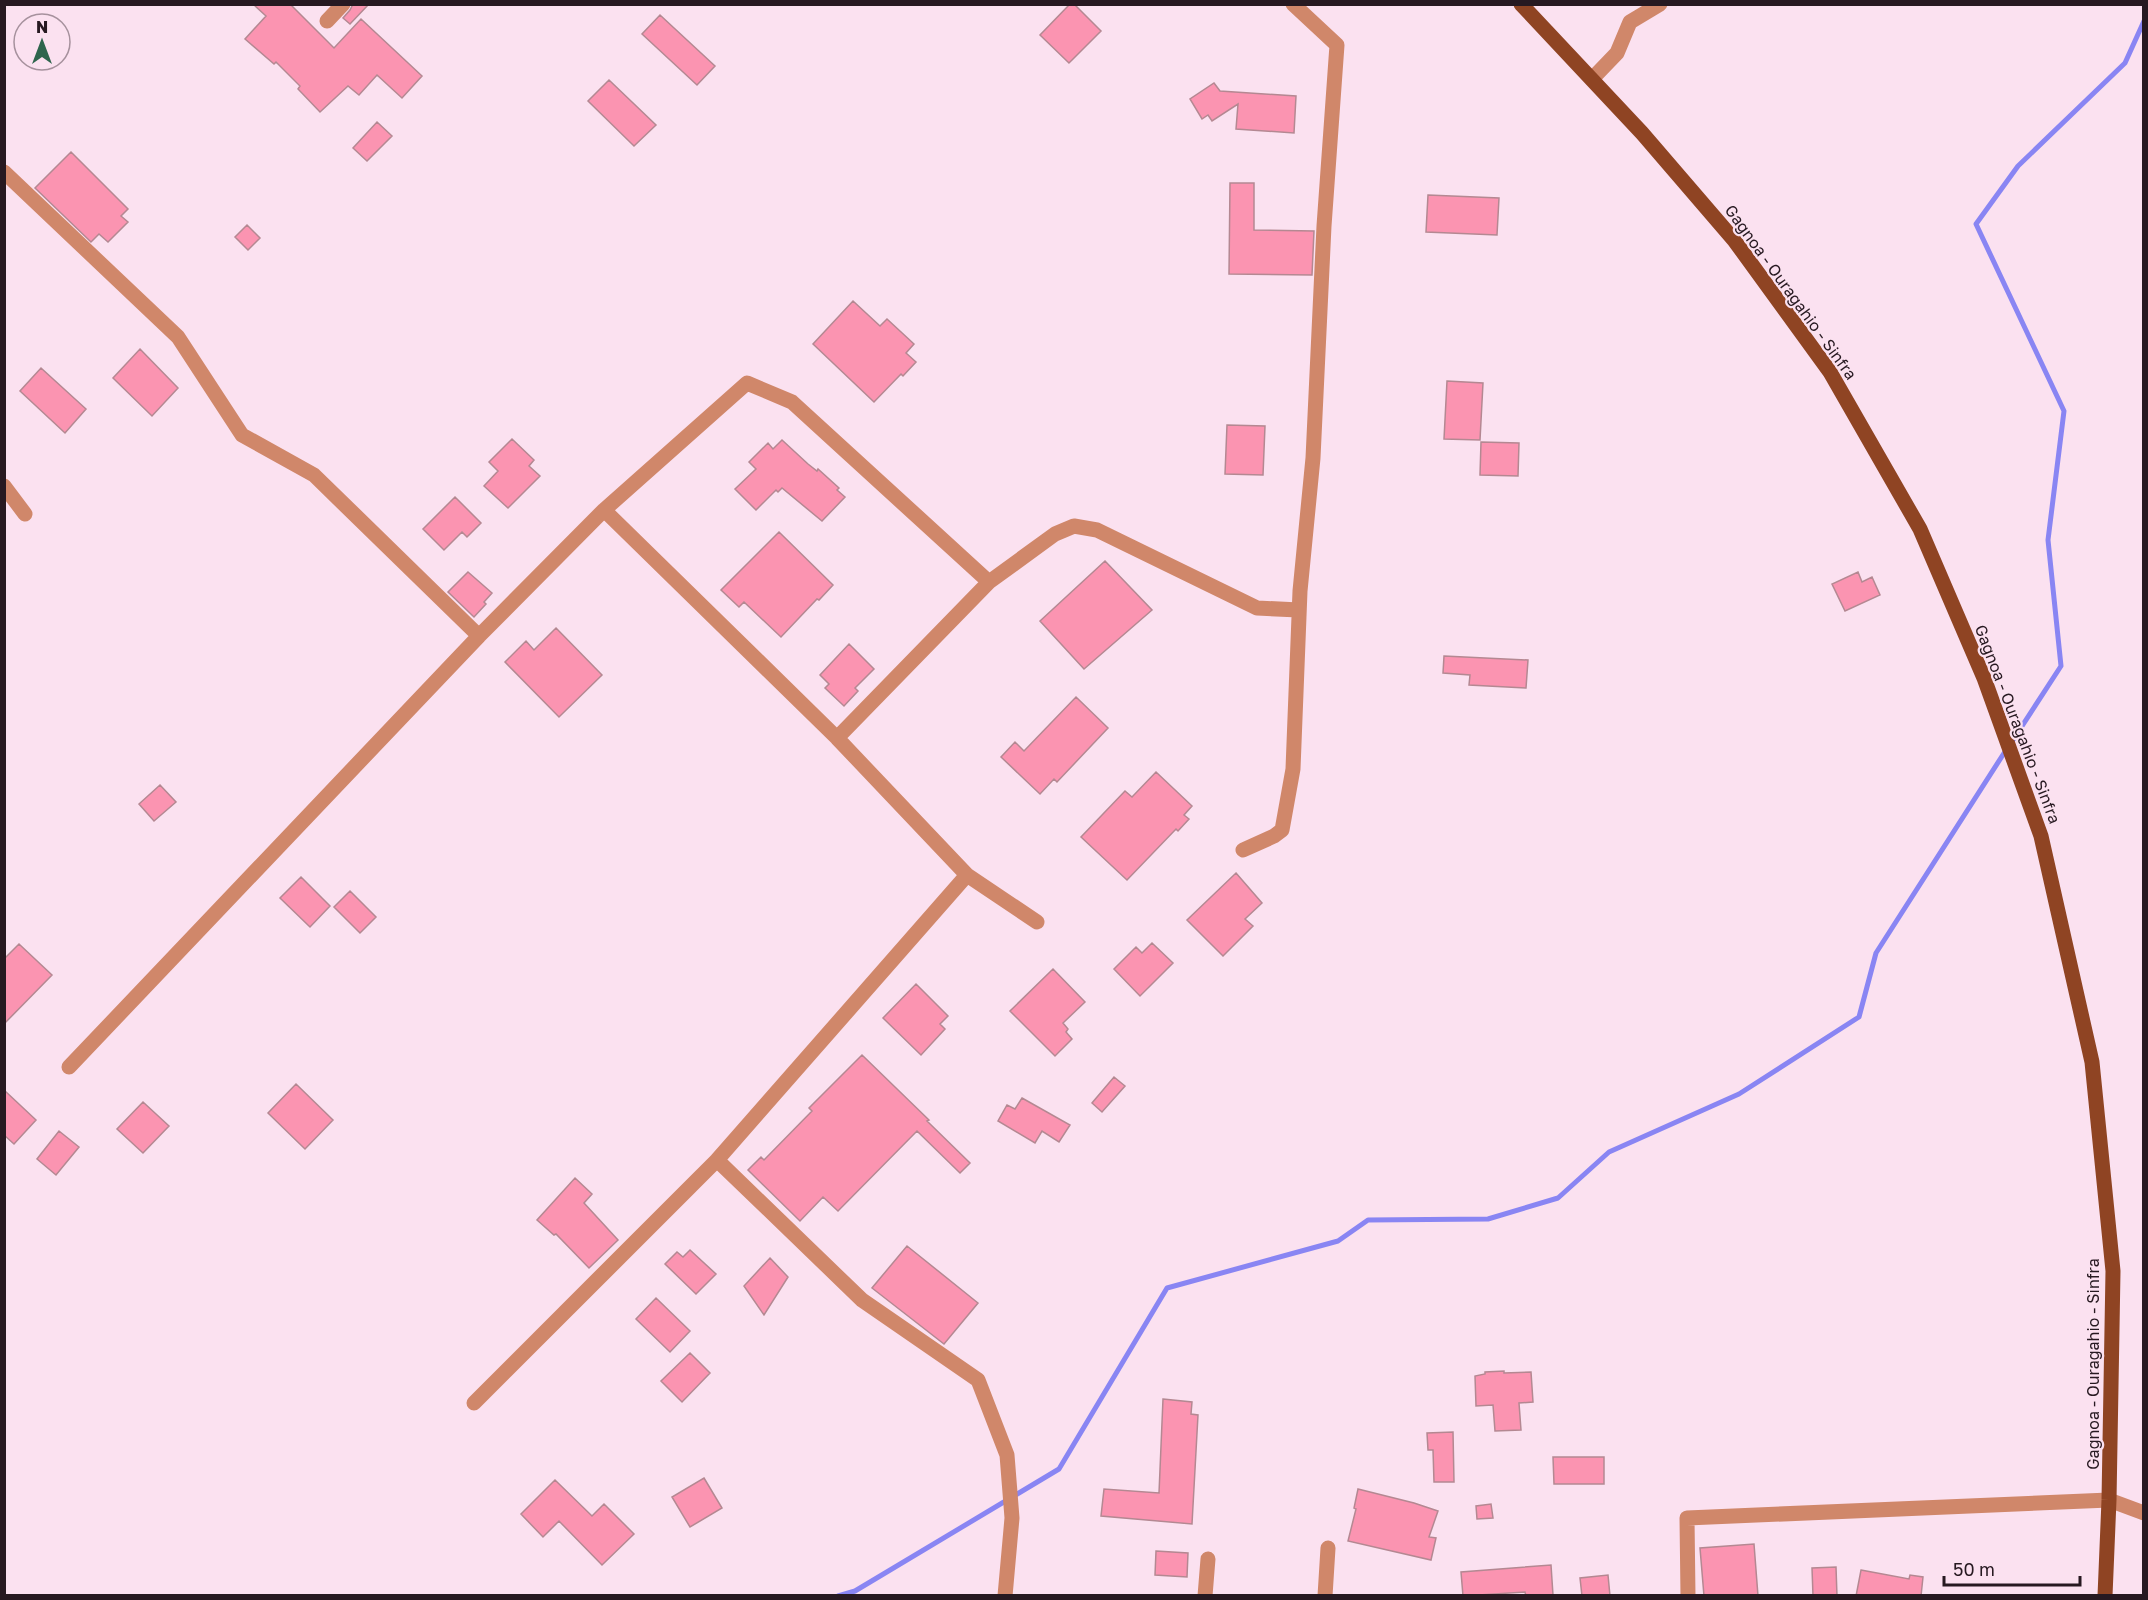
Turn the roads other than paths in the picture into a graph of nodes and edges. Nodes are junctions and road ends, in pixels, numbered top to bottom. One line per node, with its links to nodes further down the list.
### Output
1 (343, 4): 5 (street)
2 (1293, 4): 12 (street)
3 (1521, 4): 6 (main road, Gagnoa - Ouragahio - Sinfra)
4 (1660, 4): 6 (street)
5 (327, 21)
6 (1592, 79): 21 (main road, Gagnoa - Ouragahio - Sinfra)
7 (4, 172): 13 (street)
8 (4, 486): 10 (street)
9 (604, 510): 11 (street); 13 (street); 14 (street)
10 (25, 514)
11 (989, 582): 12 (street); 14 (street)
12 (1299, 610): 15 (street)
13 (479, 636): 18 (street)
14 (837, 738): 16 (street)
15 (1243, 850)
16 (967, 875): 17 (street); 19 (street)
17 (1037, 922)
18 (69, 1067)
19 (717, 1160): 20 (street); 25 (street)
20 (474, 1403)
21 (2109, 1500): 22 (street); 28 (street); 29 (main road, Gagnoa - Ouragahio - Sinfra)
22 (2144, 1513)
23 (1328, 1548): 27 (street)
24 (1208, 1559): 26 (street)
25 (1005, 1596)
26 (1205, 1596)
27 (1324, 1596)
28 (1688, 1596)
29 (2104, 1596)

